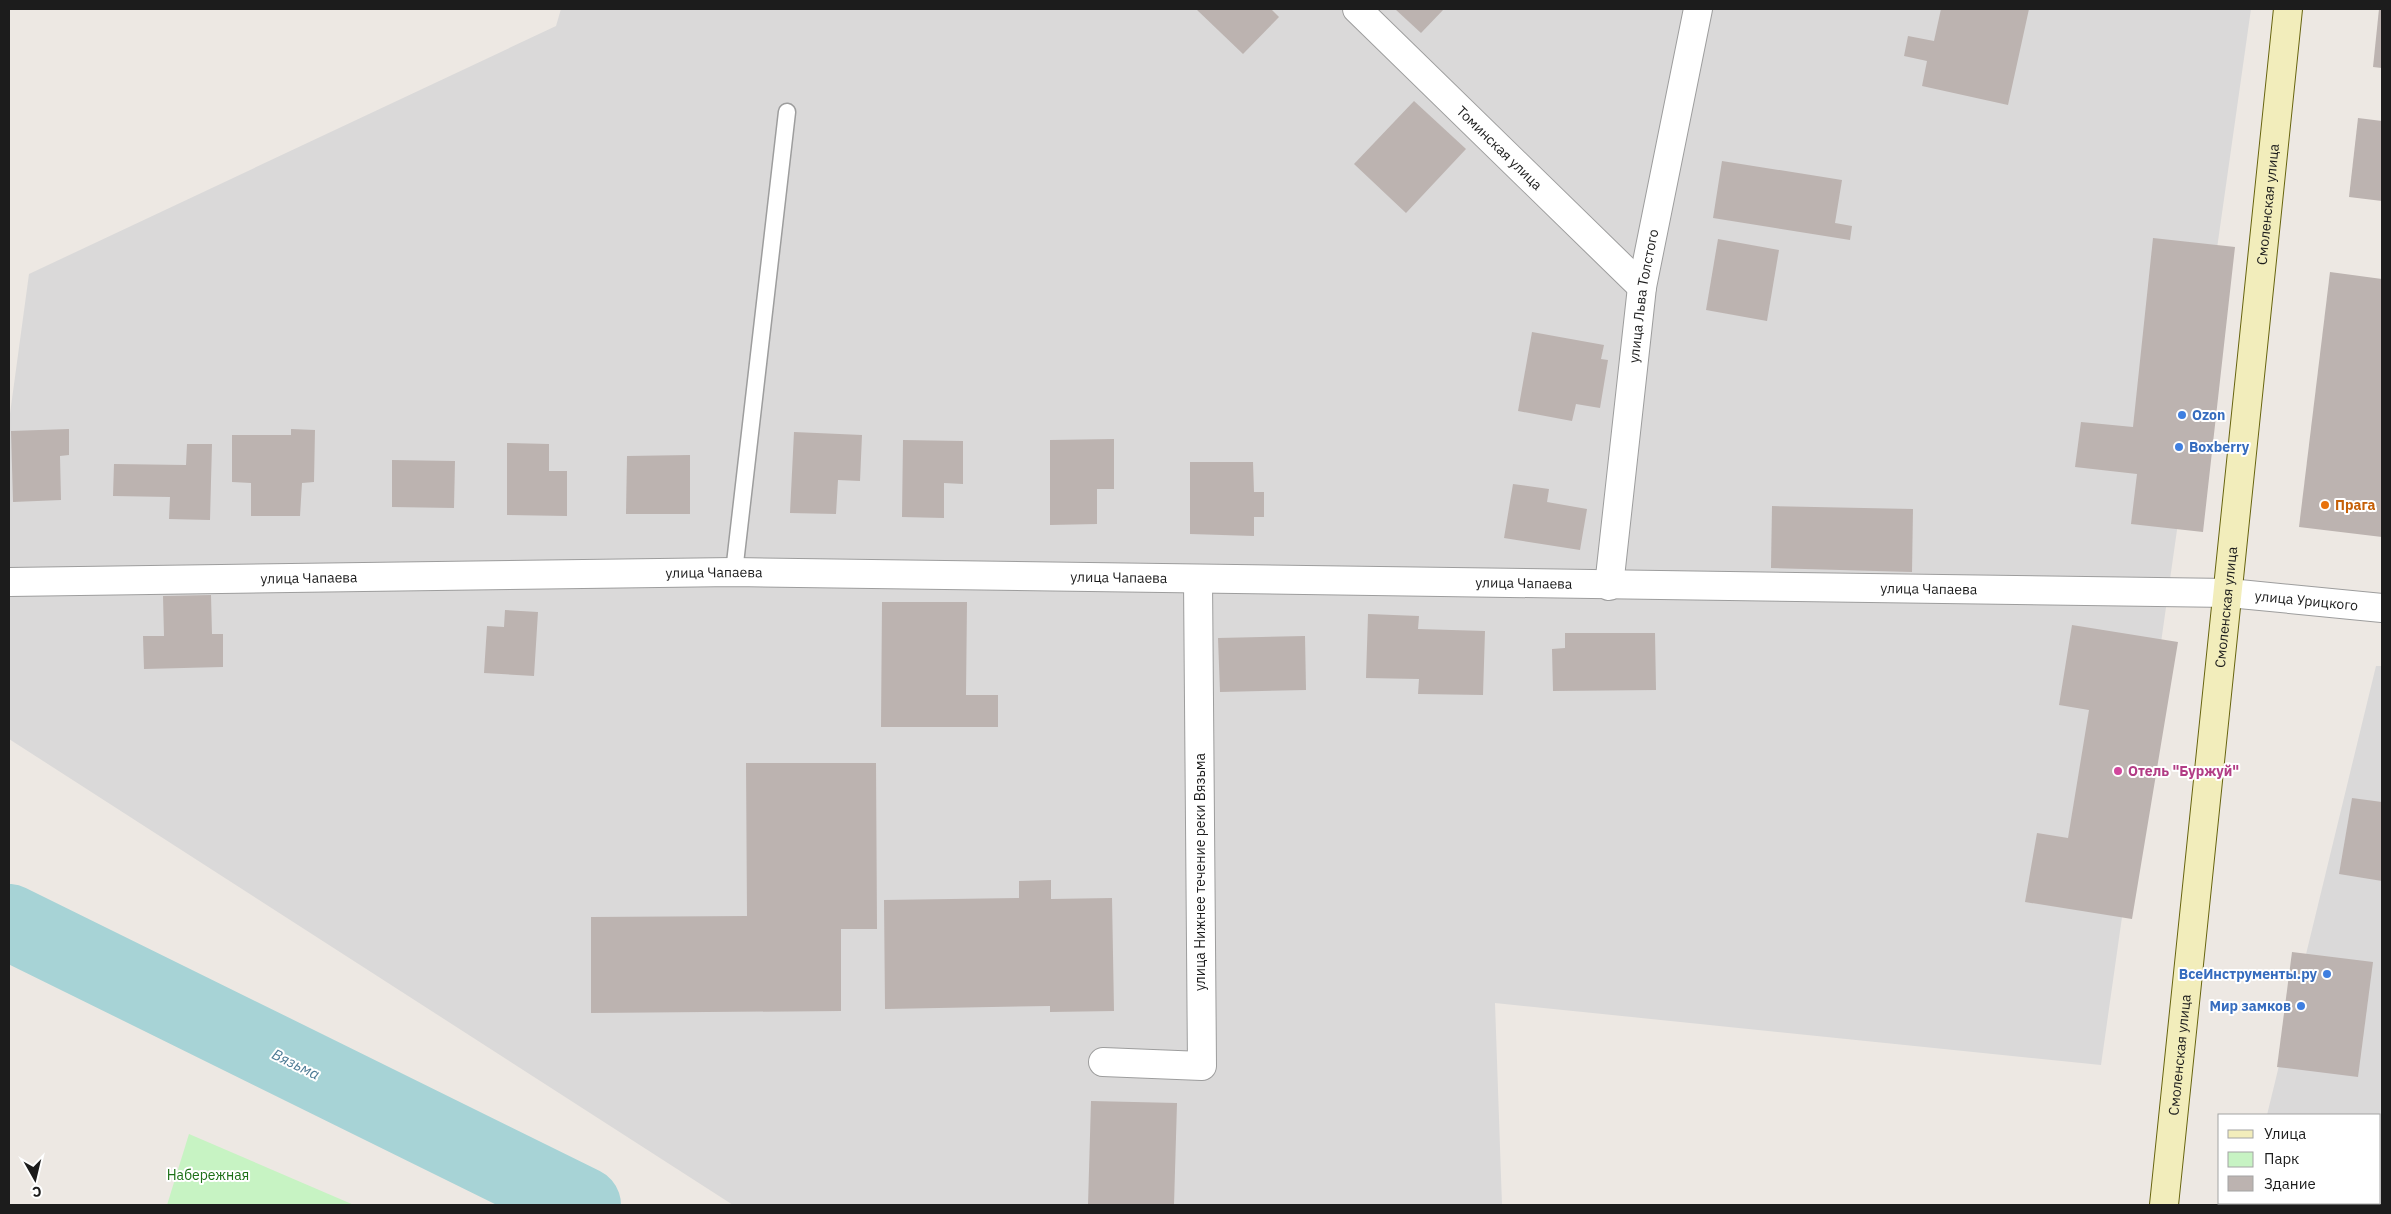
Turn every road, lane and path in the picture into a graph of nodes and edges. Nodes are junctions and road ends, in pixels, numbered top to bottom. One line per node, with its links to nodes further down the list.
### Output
1 (1357, 9): 5 (street, Томинская улица)
2 (1698, 9): 5 (street, улица Льва Толстого)
3 (2288, 9): 10 (main road, Смоленская улица)
4 (787, 112): 6 (lane)
5 (1642, 287): 9 (street, улица Льва Толстого)
6 (734, 572): 7 (street, улица Чапаева); 8 (street, улица Чапаева)
7 (1198, 580): 9 (street, улица Чапаева); 12 (street, улица Нижнее течение реки Вязьма)
8 (9, 582)
9 (1609, 586): 10 (street, улица Чапаева)
10 (2229, 593): 11 (street, улица Урицкого); 13 (main road, Смоленская улица)
11 (2382, 608)
12 (1103, 1062)
13 (2164, 1205)

